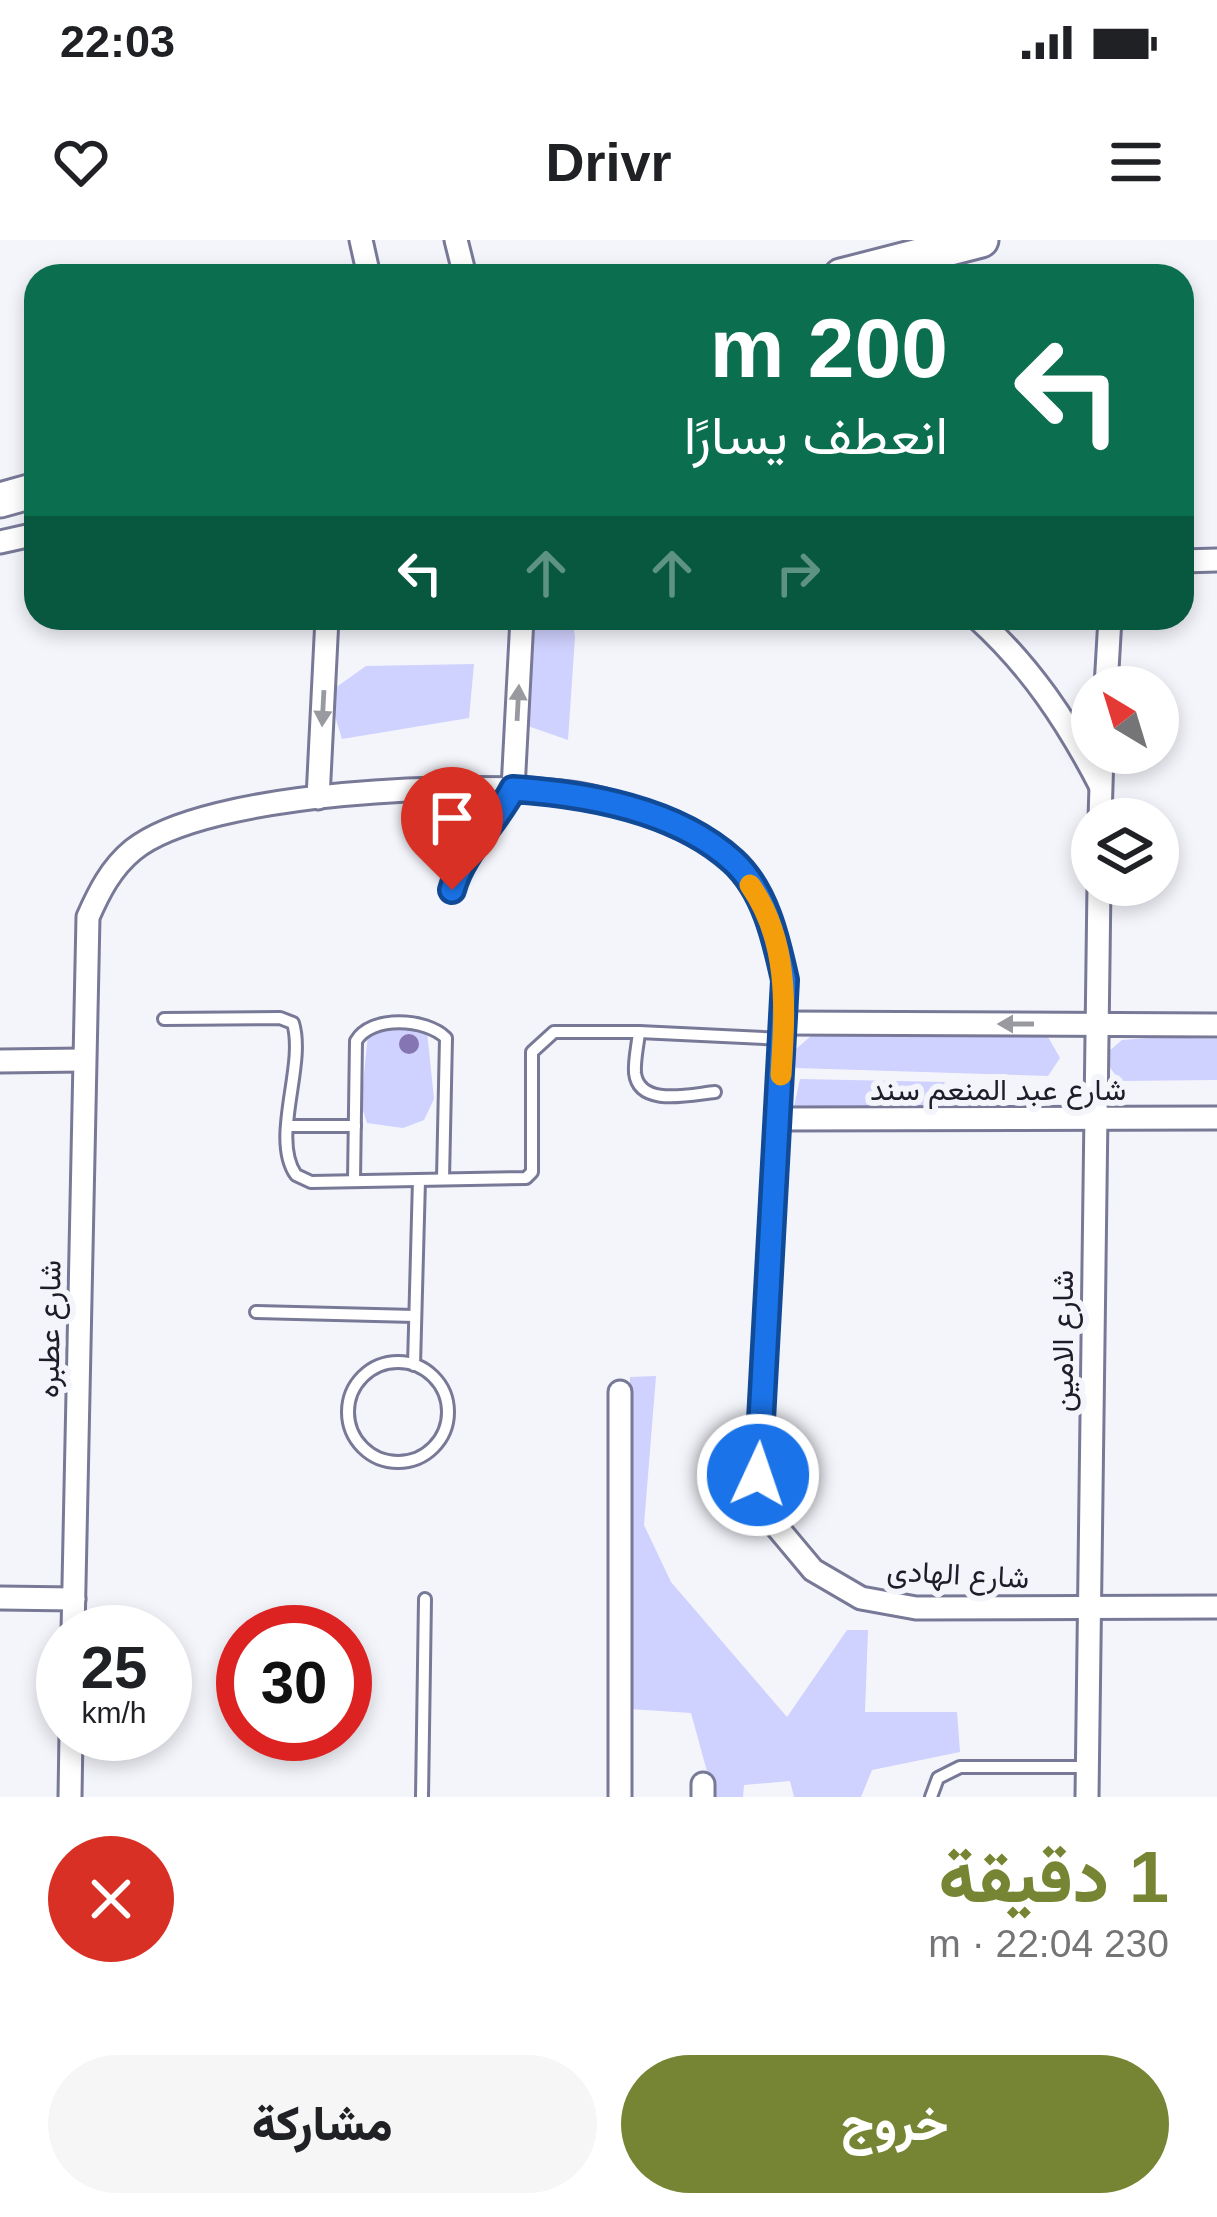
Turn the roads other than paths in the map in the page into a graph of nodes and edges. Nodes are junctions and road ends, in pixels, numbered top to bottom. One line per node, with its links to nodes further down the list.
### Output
1 (981, 240): 2 (street)
2 (888, 264)
3 (326, 630): 11 (street, one-way to 11)
4 (521, 630): 10 (street, one-way to 4)
5 (988, 630): 9 (street)
6 (1109, 630): 7 (street)
7 (1107, 666)
8 (1101, 774): 9 (street)
9 (1100, 785): 12 (street)
10 (513, 789): 11 (street, شارع الهادى); 13 (lane); 18 (street, شارع الهادى)
11 (318, 798): 20 (street, شارع عطبره)
12 (1100, 798)
13 (452, 890)
14 (1099, 906): 16 (street, شارع الامين)
15 (164, 1019): 26 (lane)
16 (1097, 1024): 17 (street); 18 (street, one-way to 18); 23 (street, شارع الامين)
17 (1217, 1024)
18 (783, 1031): 19 (lane); 25 (street, شارع الهادى)
19 (639, 1032): 22 (lane); 28 (lane)
20 (84, 1060): 21 (street); 36 (street, شارع عطبره)
21 (0, 1061)
22 (715, 1092)
23 (1093, 1118): 24 (street, شارع عبد المنعم سند); 25 (street, شارع عبد المنعم سند); 40 (street, شارع الامين)
24 (1217, 1118)
25 (778, 1119): 40 (street, شارع الهادى)
26 (288, 1126): 27 (lane); 29 (lane)
27 (355, 1126): 28 (lane); 29 (lane)
28 (442, 1179): 30 (lane)
29 (353, 1180): 30 (lane)
30 (419, 1180): 32 (lane)
31 (256, 1312): 32 (lane)
32 (416, 1316): 33 (lane)
33 (414, 1364): 33 (lane)
34 (620, 1392): 45 (street)
35 (0, 1598): 36 (street)
36 (74, 1599): 38 (street, شارع عطبره)
37 (425, 1599): 44 (lane)
38 (74, 1605)
39 (1217, 1606): 40 (street, شارع الهادى)
40 (1089, 1608): 42 (street, شارع الامين)
41 (71, 1761): 43 (street)
42 (1088, 1767): 46 (lane); 47 (street, شارع الامين)
43 (70, 1797)
44 (422, 1797)
45 (620, 1797)
46 (931, 1797)
47 (1087, 1797)

